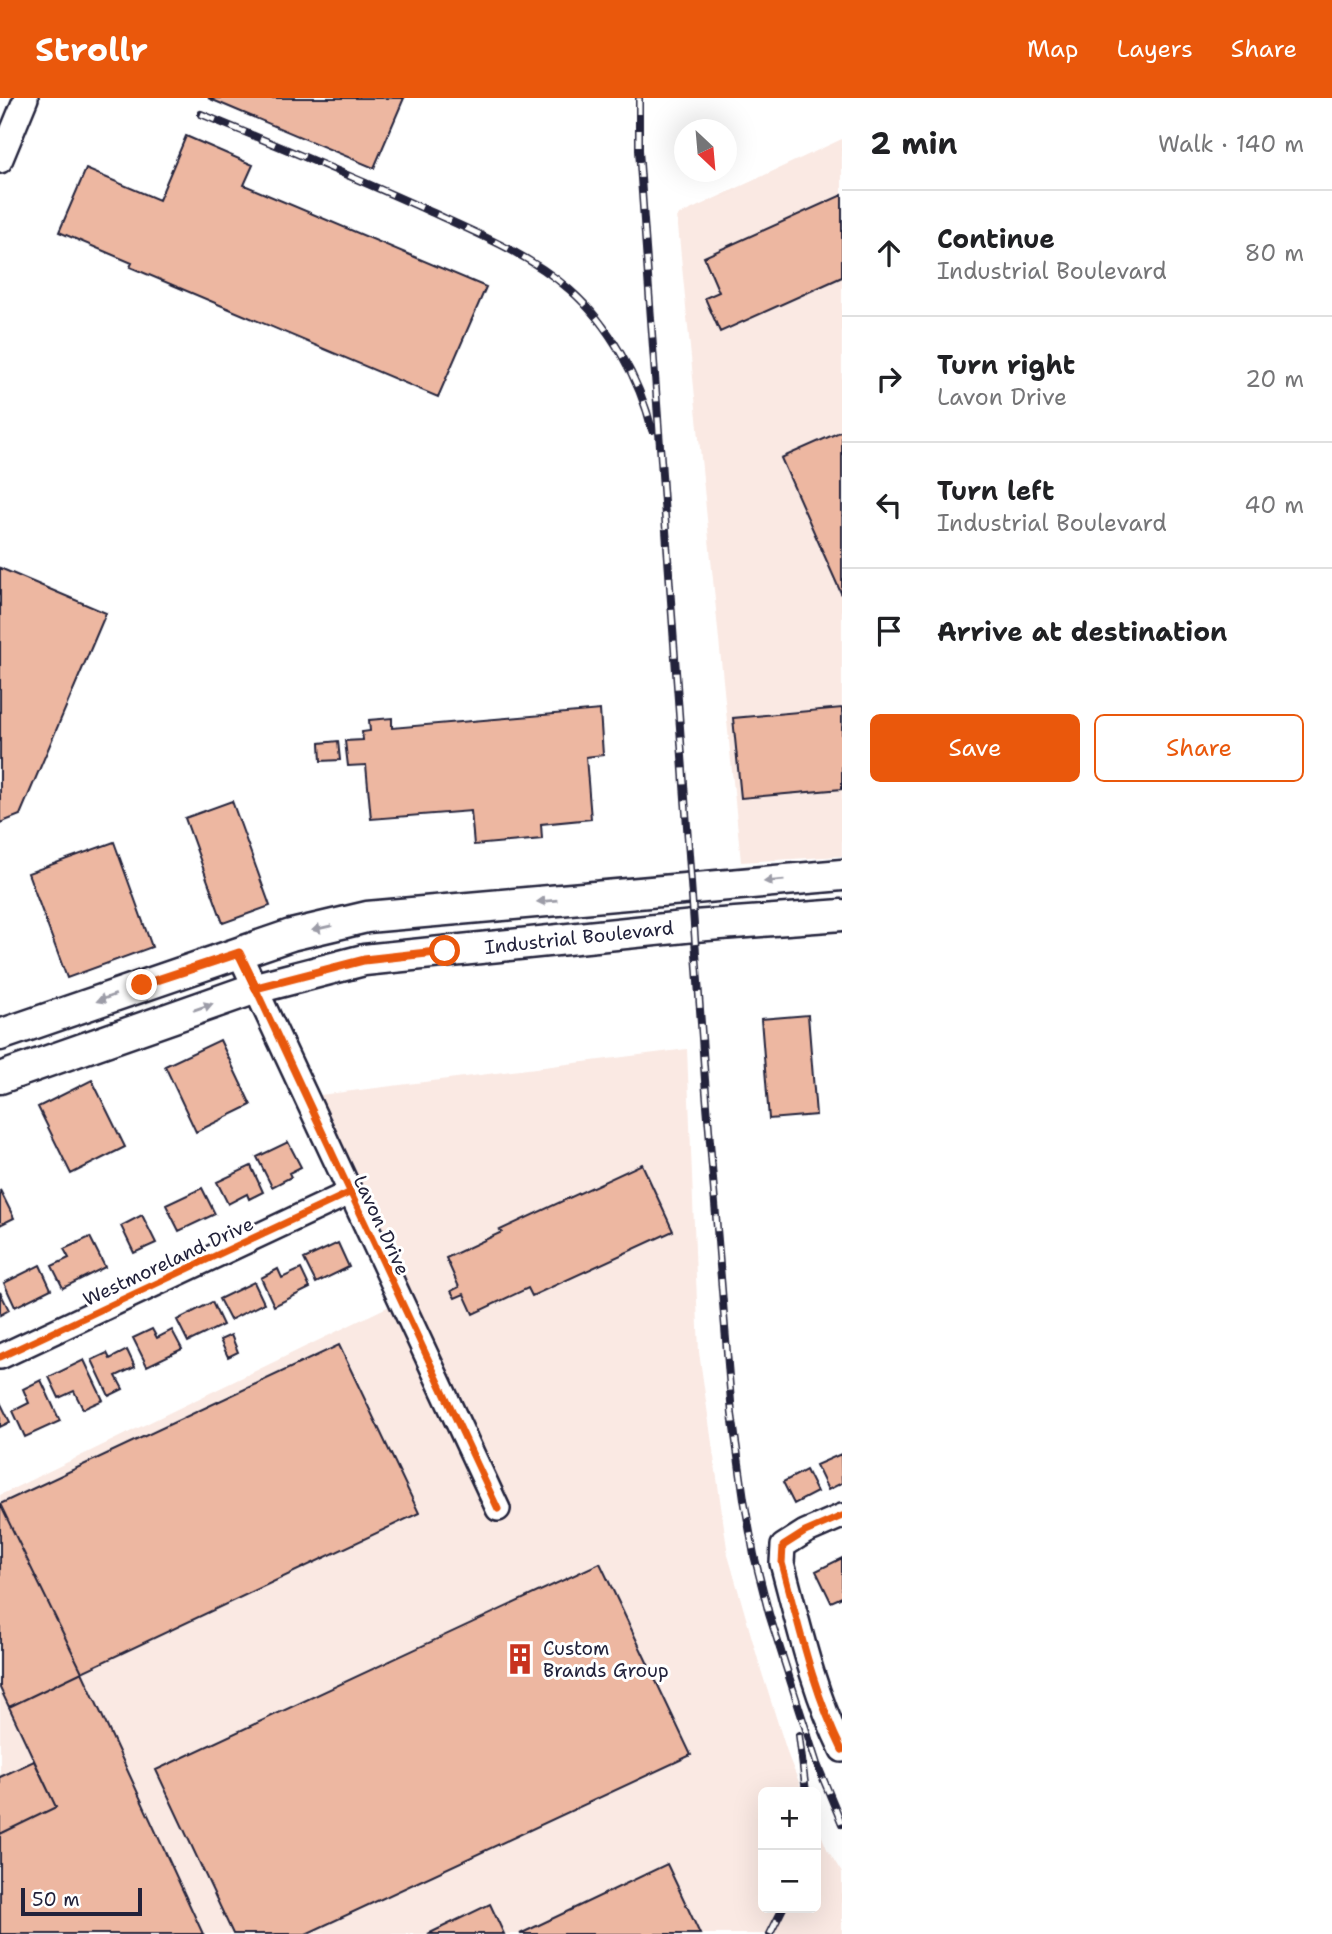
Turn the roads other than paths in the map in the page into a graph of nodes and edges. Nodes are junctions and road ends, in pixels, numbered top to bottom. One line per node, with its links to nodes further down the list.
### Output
1 (26, 98): 2 (street)
2 (0, 161)
3 (842, 875): 7 (main road, Industrial Boulevard, one-way to 7)
4 (842, 888): 6 (main road)
5 (842, 915): 6 (main road, Industrial Boulevard)
6 (802, 918): 8 (main road, Industrial Boulevard)
7 (239, 953): 8 (street, Lavon Drive); 9 (main road, Industrial Boulevard, one-way to 9)
8 (256, 988): 10 (main road, Industrial Boulevard, one-way to 8); 11 (street, Lavon Drive)
9 (0, 1035)
10 (0, 1077)
11 (349, 1193): 12 (street, Westmoreland Drive); 13 (street, Lavon Drive)
12 (0, 1357)
13 (498, 1508)
14 (842, 1516): 15 (street)
15 (833, 1706): 16 (street)
16 (842, 1750)

